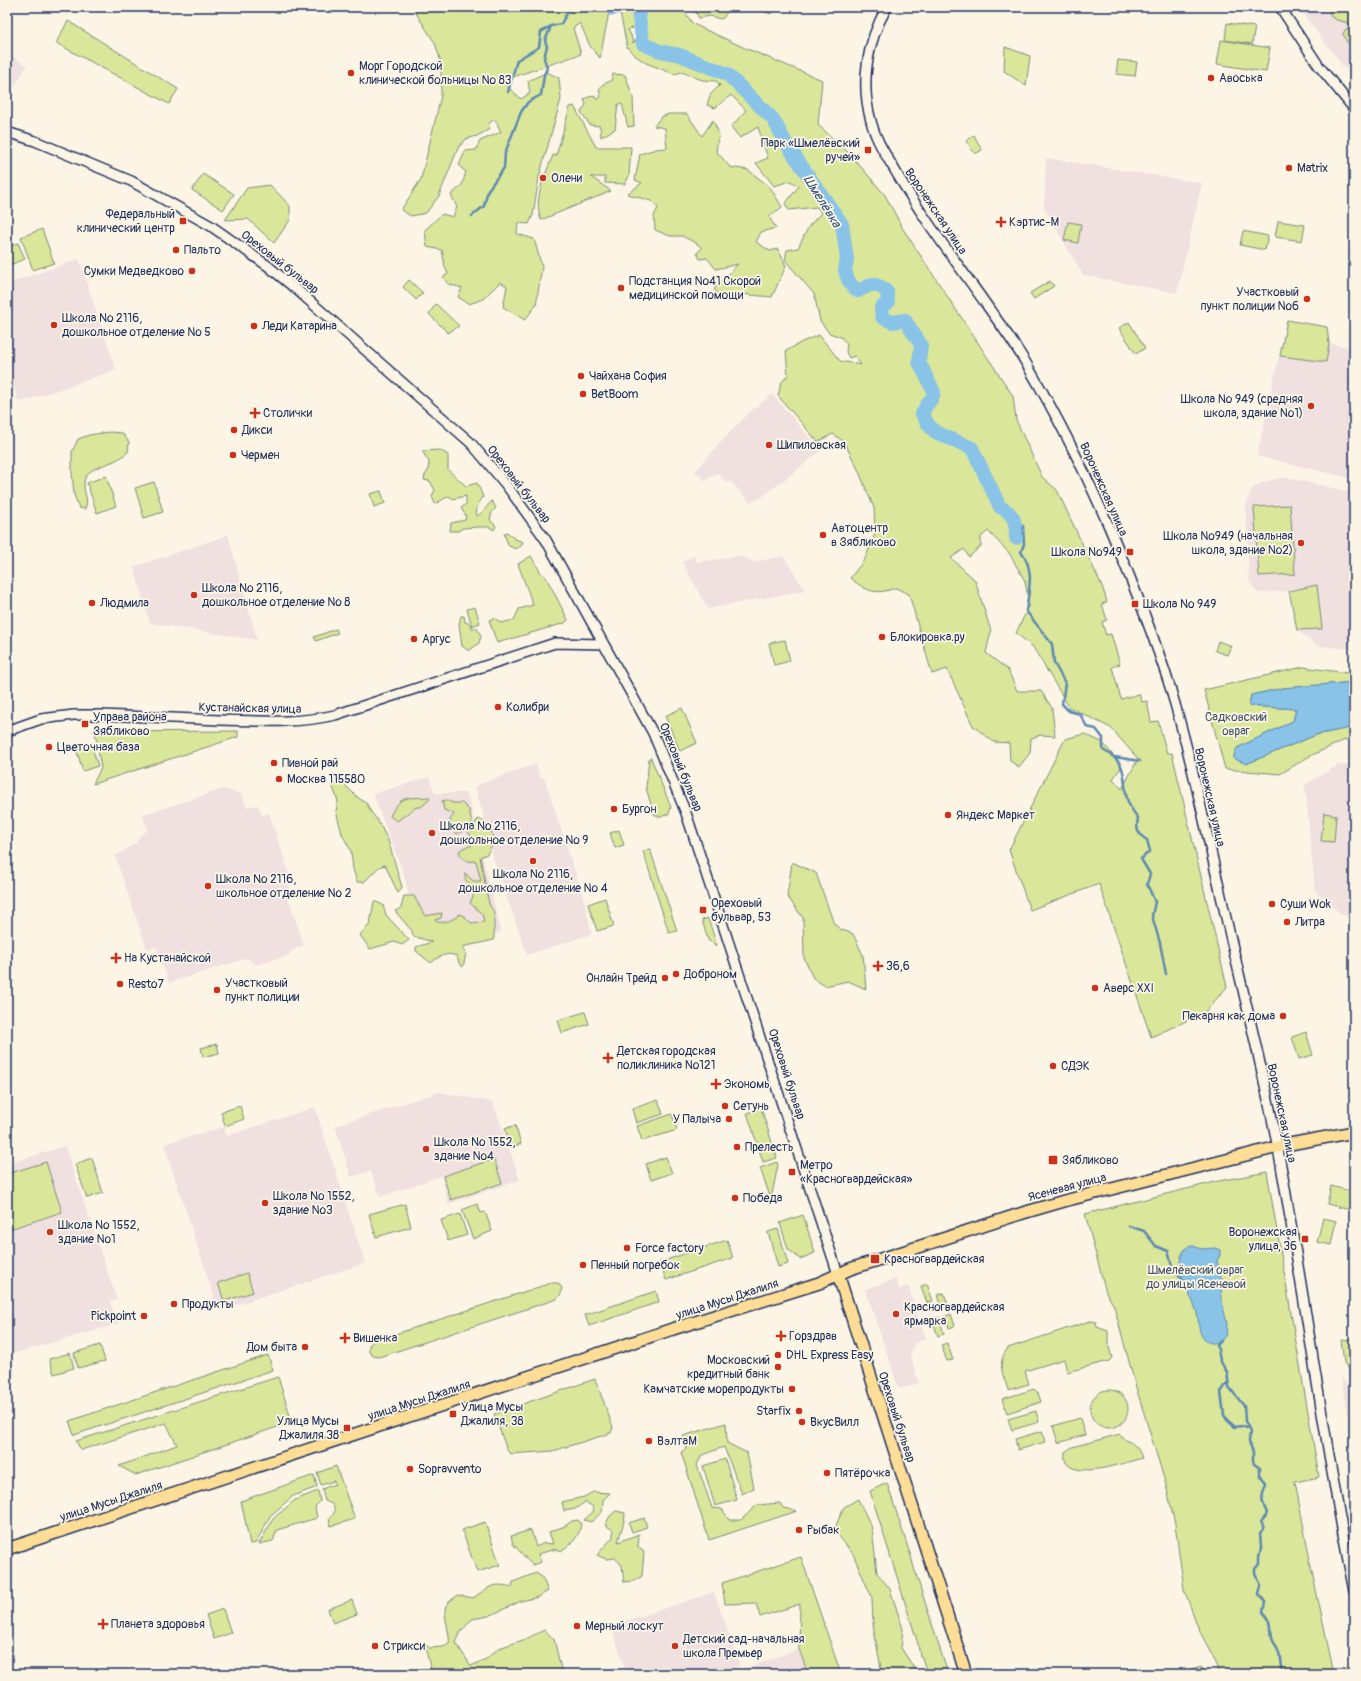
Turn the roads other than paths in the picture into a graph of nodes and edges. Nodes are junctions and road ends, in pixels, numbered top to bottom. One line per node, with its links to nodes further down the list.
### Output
1 (887, 7): 8 (street, Воронежская улица)
2 (1280, 7): 3 (street)
3 (1354, 109)
4 (7, 132): 5 (street, Ореховый бульвар)
5 (603, 644): 6 (street, Кустанайская улица); 9 (street, Ореховый бульвар)
6 (7, 731)
7 (1354, 1132): 8 (main road, Ясеневая улица)
8 (1278, 1147): 9 (main road, Ясеневая улица); 11 (street, Воронежская улица)
9 (838, 1274): 10 (main road, улица Мусы Джалиля); 12 (main road, Ореховый бульвар)
10 (7, 1549)
11 (1354, 1591)
12 (966, 1674)

